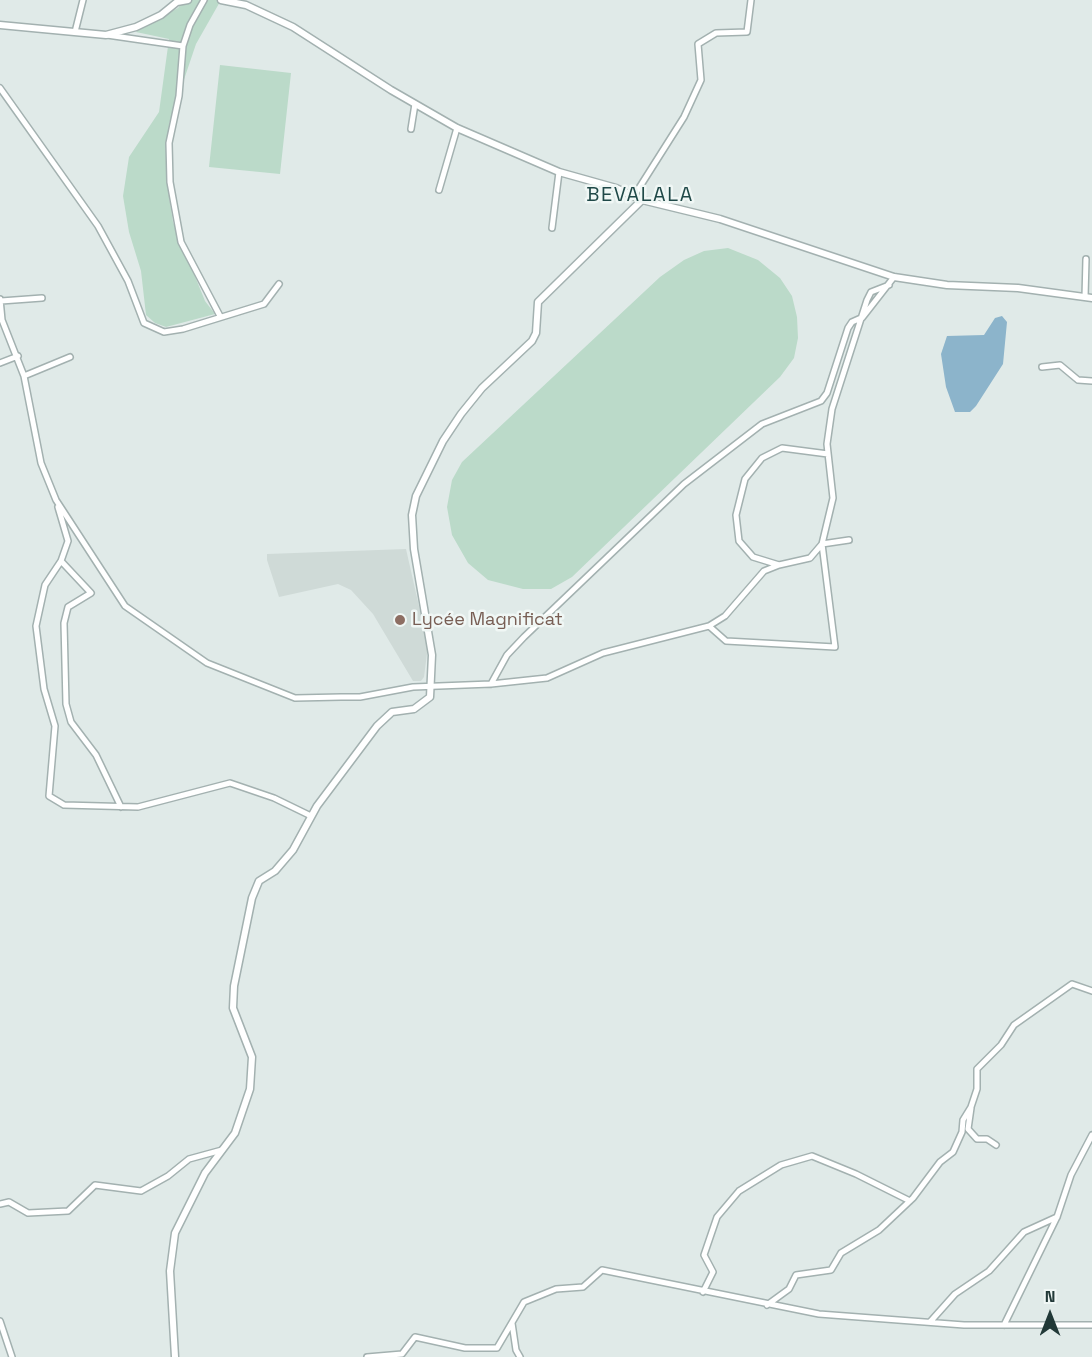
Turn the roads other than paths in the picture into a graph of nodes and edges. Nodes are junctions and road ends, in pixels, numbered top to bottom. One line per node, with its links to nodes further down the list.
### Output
1 (83, 0): 8 (street)
2 (188, 0): 6 (street)
3 (204, 0): 10 (street)
4 (221, 0): 12 (street)
5 (751, 0): 17 (street)
6 (178, 1): 9 (street)
7 (0, 25): 8 (street)
8 (75, 33): 9 (street)
9 (106, 35): 10 (street)
10 (183, 46): 27 (street)
11 (0, 88): 27 (street)
12 (415, 104): 13 (street); 14 (street)
13 (457, 128): 15 (street); 16 (street)
14 (411, 129)
15 (559, 172): 17 (street); 19 (street)
16 (439, 190)
17 (634, 196): 18 (street)
18 (642, 200): 21 (street); 43 (street)
19 (552, 228)
20 (1086, 259): 25 (street)
21 (894, 277): 23 (street); 25 (street)
22 (279, 284): 27 (street)
23 (888, 285): 28 (street); 28 (street)
24 (42, 298): 26 (street)
25 (1089, 298)
26 (0, 300): 29 (street)
27 (220, 316)
28 (861, 318): 35 (street); 42 (street)
29 (18, 356): 31 (street); 33 (street)
30 (70, 357): 33 (street)
31 (0, 363)
32 (1042, 367): 34 (street)
33 (24, 376): 36 (street)
34 (1092, 381)
35 (828, 454): 38 (street); 40 (street)
36 (56, 500): 39 (street); 43 (street)
37 (849, 540): 38 (street)
38 (822, 544): 40 (street); 41 (street)
39 (60, 561): 44 (street); 44 (street)
40 (779, 565): 41 (street)
41 (708, 626): 42 (street)
42 (492, 684): 43 (street)
43 (432, 687): 45 (street)
44 (121, 807): 45 (street)
45 (312, 816): 50 (street)
46 (1092, 991): 47 (street)
47 (971, 1107): 49 (street); 51 (street)
48 (1092, 1135): 53 (street)
49 (996, 1145)
50 (222, 1150): 52 (street); 62 (street)
51 (910, 1201): 54 (street); 55 (street)
52 (0, 1204)
53 (1058, 1216): 57 (street); 60 (street)
54 (702, 1292): 55 (street); 58 (street)
55 (767, 1305): 57 (street)
56 (0, 1321): 61 (street)
57 (930, 1322): 60 (street)
58 (512, 1323): 63 (street); 64 (street)
59 (1092, 1324): 60 (street)
60 (1004, 1325)
61 (12, 1357)
62 (175, 1357)
63 (367, 1357)
64 (520, 1357)

